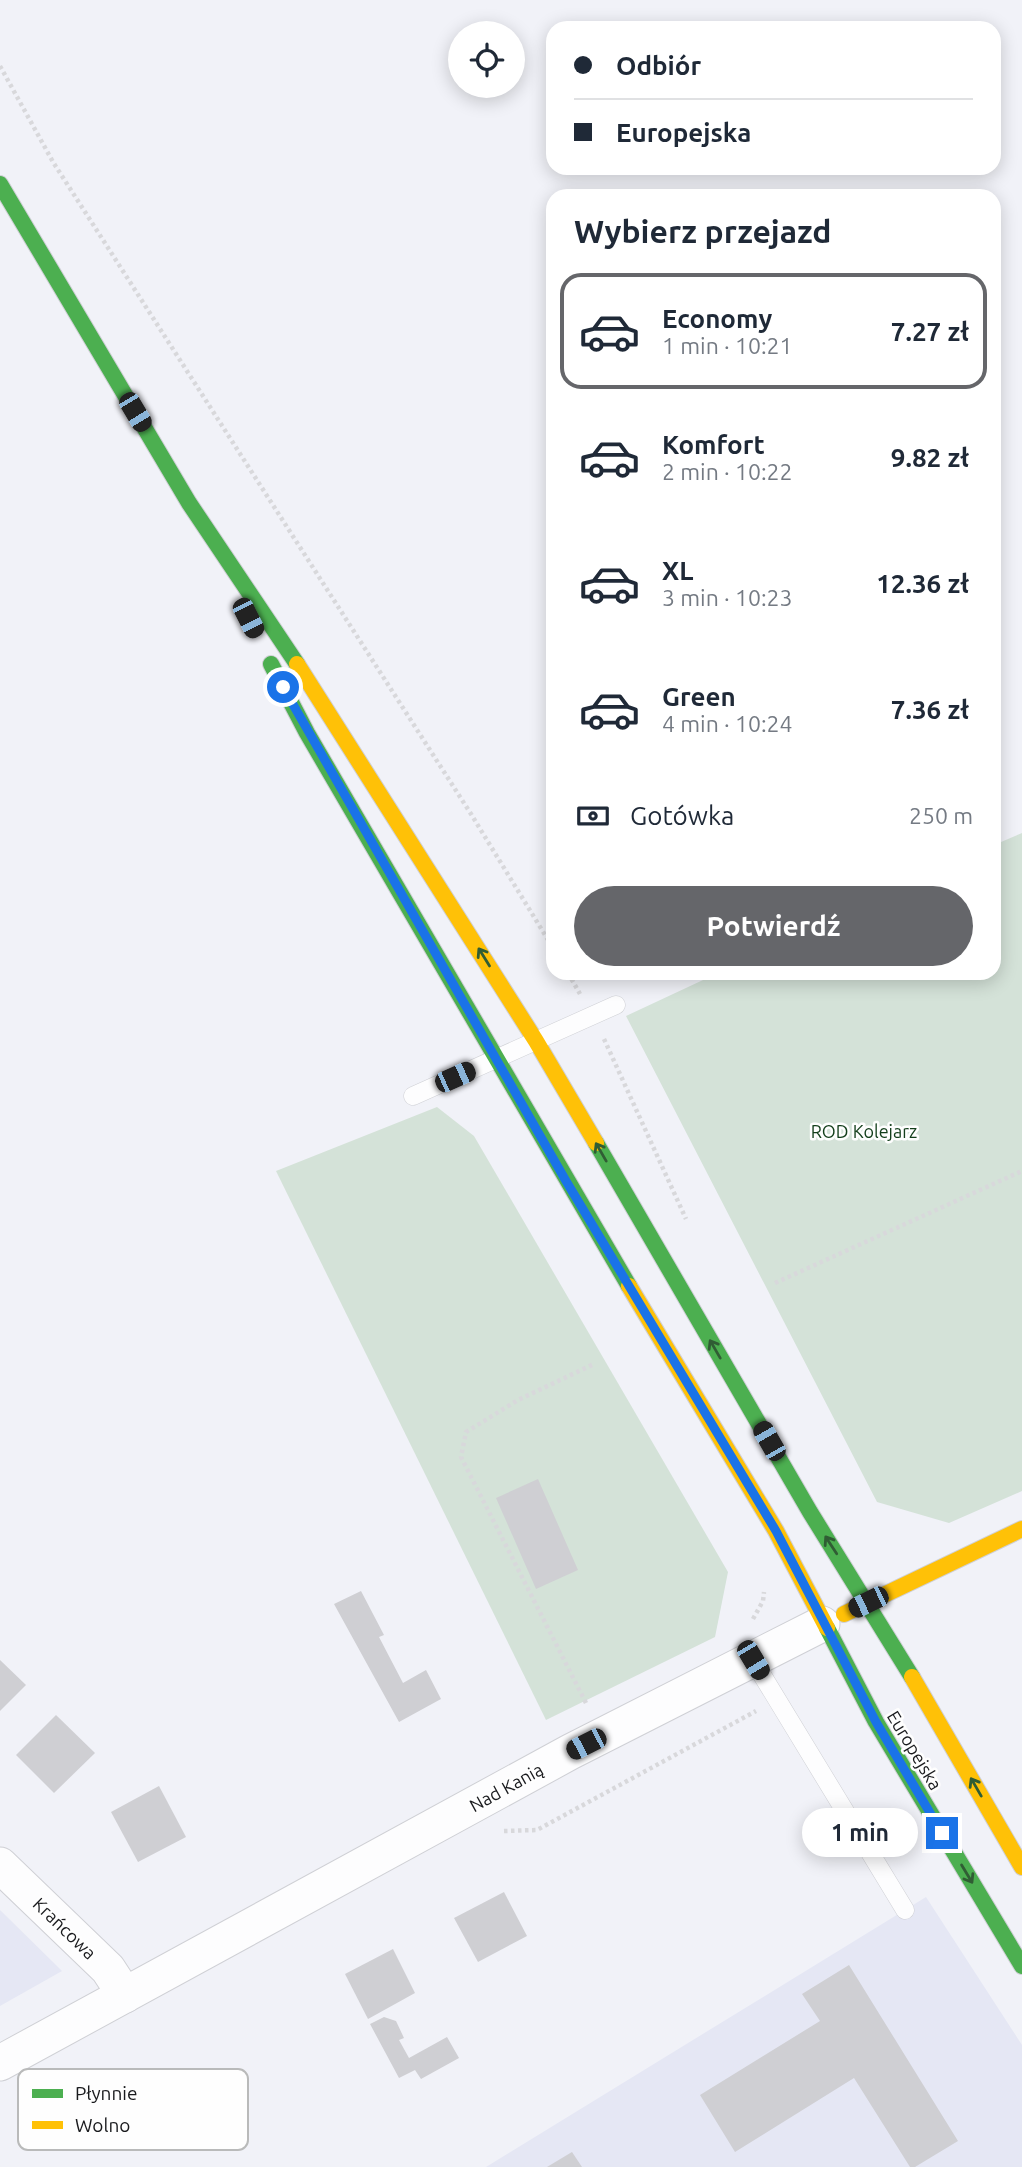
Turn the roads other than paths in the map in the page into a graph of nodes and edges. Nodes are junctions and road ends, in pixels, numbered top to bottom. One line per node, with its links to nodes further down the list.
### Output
1 (0, 184): 2 (street)
2 (189, 503): 4 (street, Europejska, one-way to 2); 5 (street, Europejska)
3 (616, 1005): 4 (lane)
4 (536, 1041): 5 (lane); 8 (street, Europejska, one-way to 4)
5 (497, 1058): 6 (lane); 9 (street, Europejska)
6 (414, 1096)
7 (1022, 1529): 8 (street, Nad Kanią)
8 (868, 1602): 9 (street, Nad Kanią); 12 (street, Europejska, one-way to 8)
9 (822, 1624): 10 (street, Nad Kanią); 14 (street, Europejska, one-way to 14)
10 (753, 1660): 13 (lane); 15 (street, Nad Kanią)
11 (0, 1865): 15 (street, Krańcowa)
12 (1022, 1867)
13 (905, 1910)
14 (1022, 1966)
15 (125, 1995): 16 (street, Nad Kanią)
16 (0, 2063)

